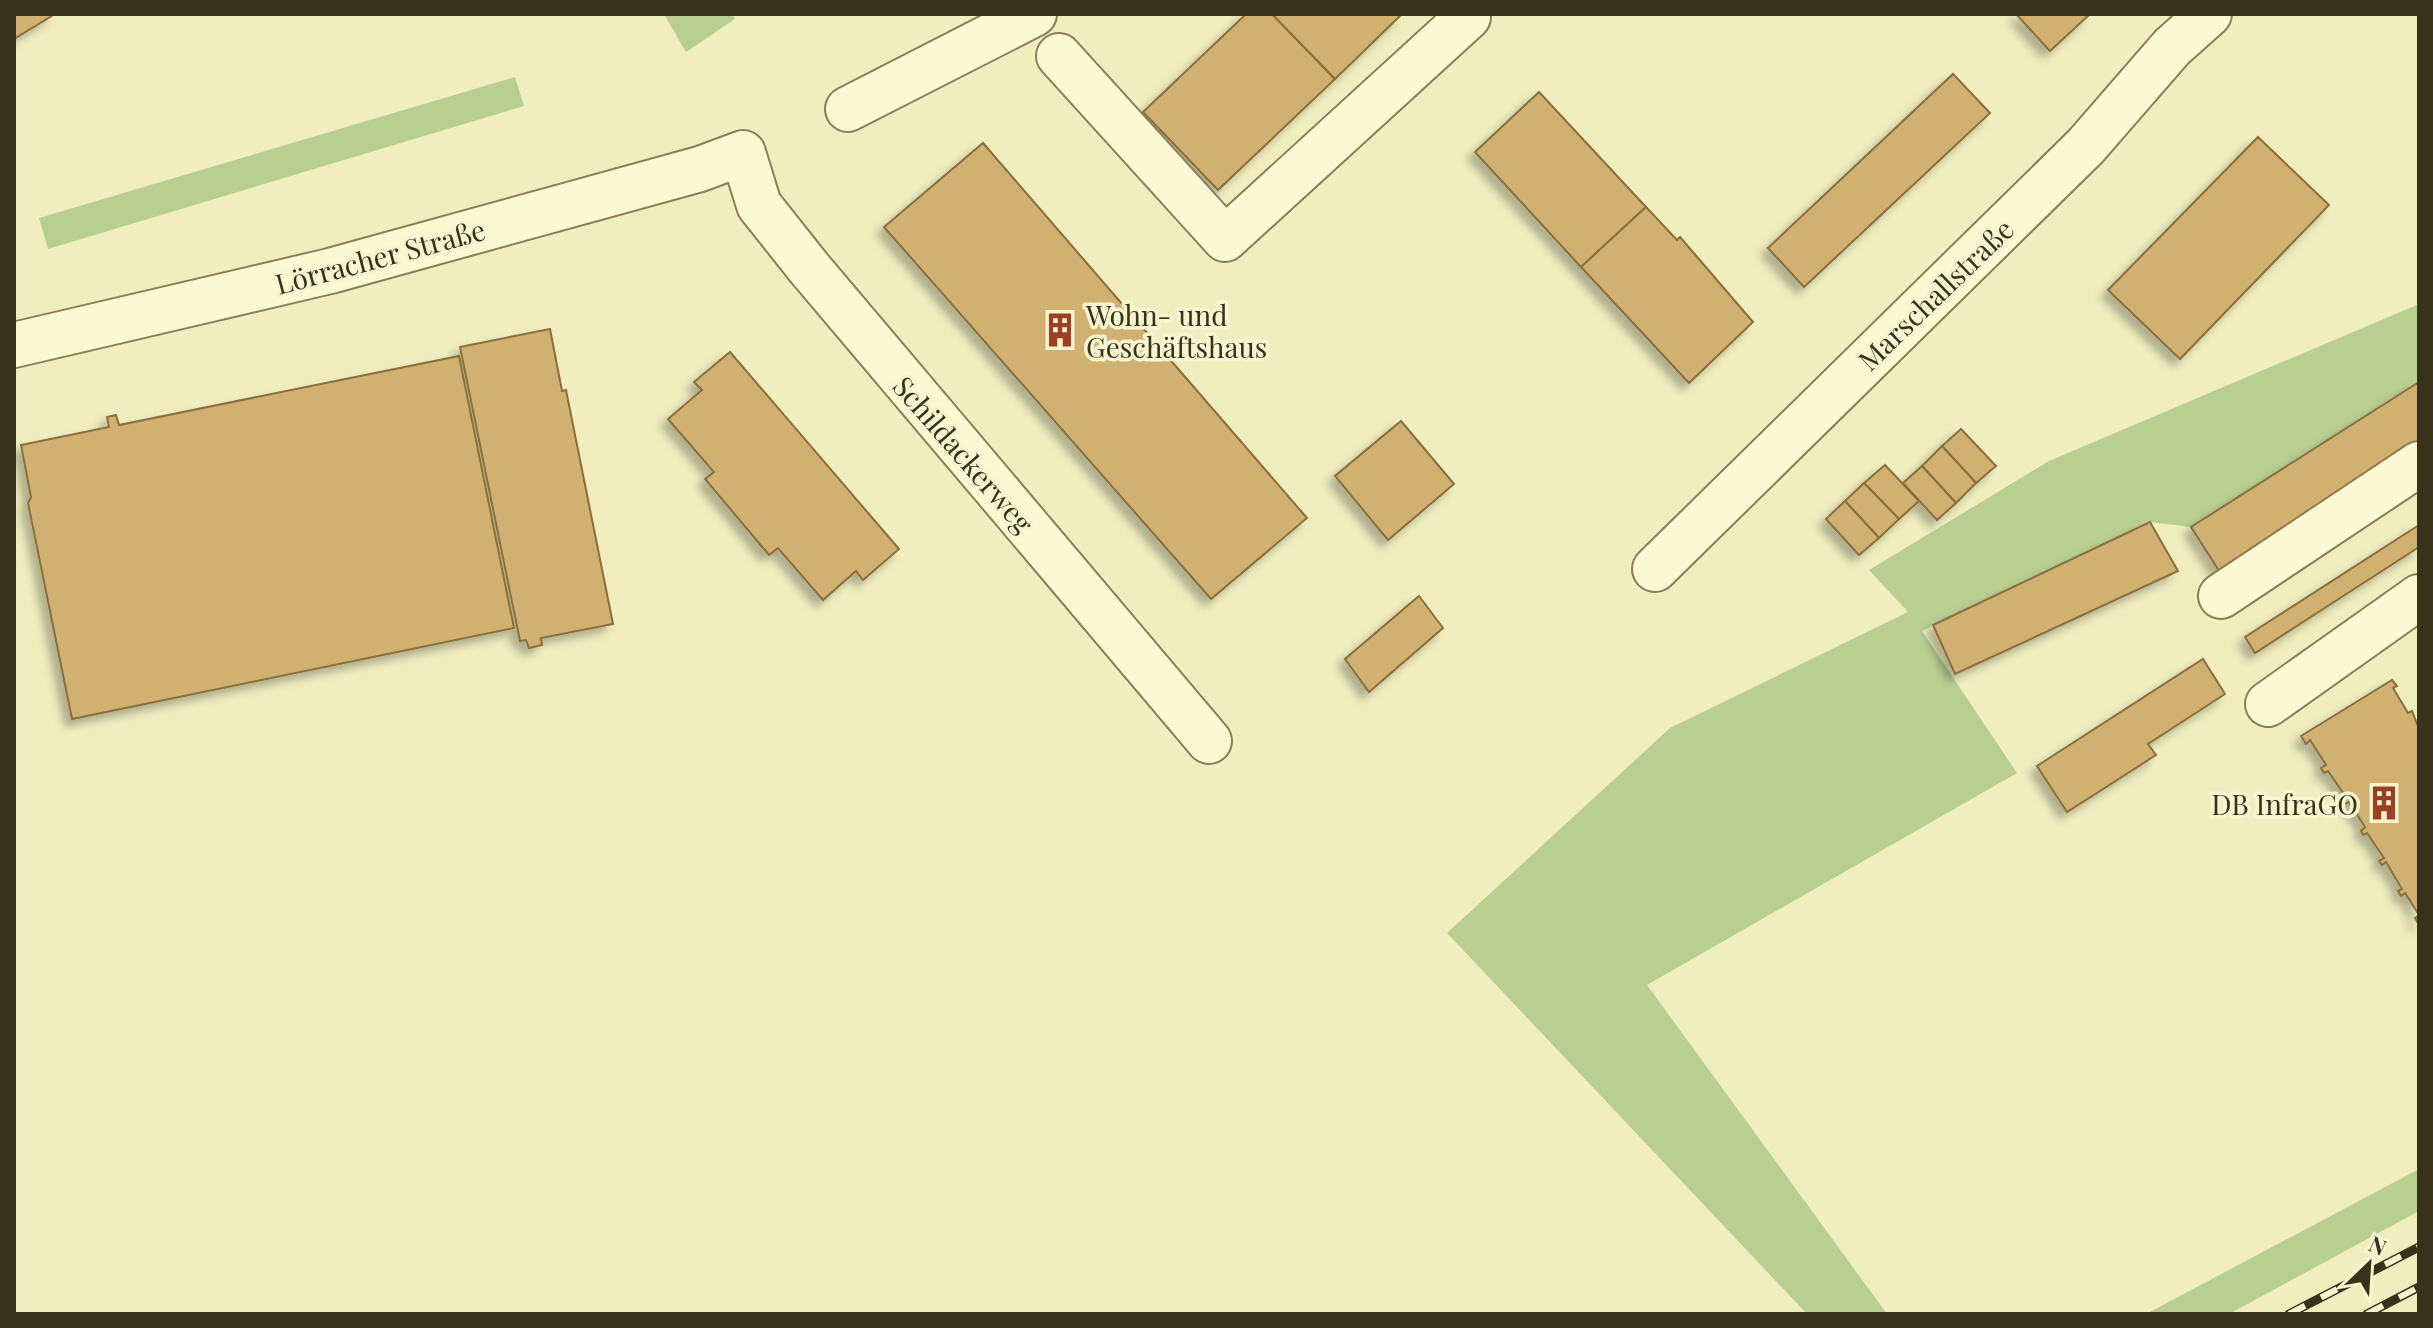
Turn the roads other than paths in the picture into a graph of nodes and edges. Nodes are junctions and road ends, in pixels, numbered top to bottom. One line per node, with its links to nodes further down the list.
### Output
1 (1034, 14): 5 (street)
2 (2209, 14): 9 (street, Marschallstraße)
3 (1468, 17): 4 (street)
4 (1059, 56)
5 (848, 109)
6 (743, 153): 7 (street, Lörracher Straße); 13 (street, Schildackerweg)
7 (14, 345)
8 (2419, 464): 10 (street)
9 (1655, 569)
10 (2221, 596)
11 (2419, 597): 12 (street)
12 (2268, 704)
13 (1209, 741)

